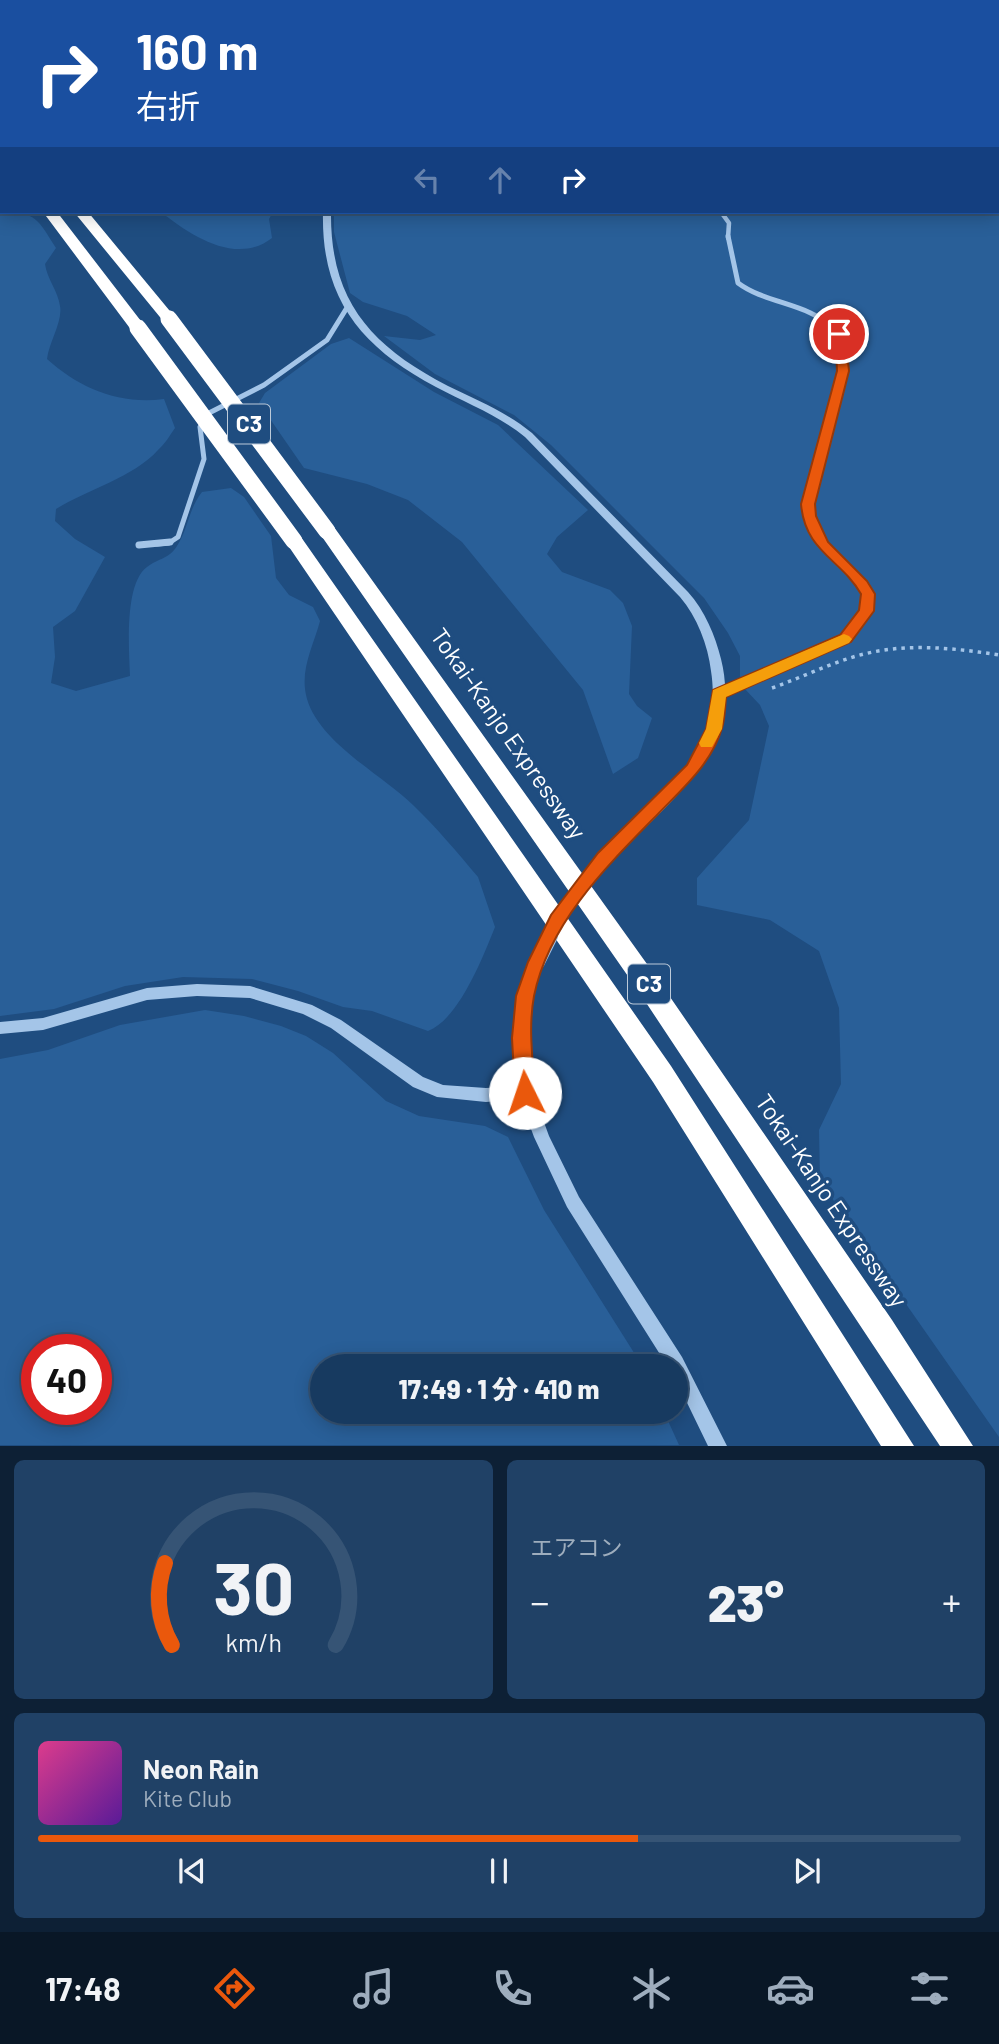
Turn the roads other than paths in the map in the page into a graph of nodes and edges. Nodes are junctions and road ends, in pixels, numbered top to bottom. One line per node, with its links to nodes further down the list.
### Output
1 (52, 214): 12 (highway, C3, bridge)
2 (83, 214): 13 (highway, Tokai-Kanjo Expressway / C3, bridge)
3 (327, 214): 5 (street)
4 (723, 214): 7 (street)
5 (348, 306): 6 (street); 7 (street)
6 (139, 545)
7 (719, 694): 8 (street, bridge)
8 (537, 962): 10 (street)
9 (0, 1028): 10 (street)
10 (525, 1093): 11 (street)
11 (718, 1446)
12 (899, 1446)
13 (958, 1446)

